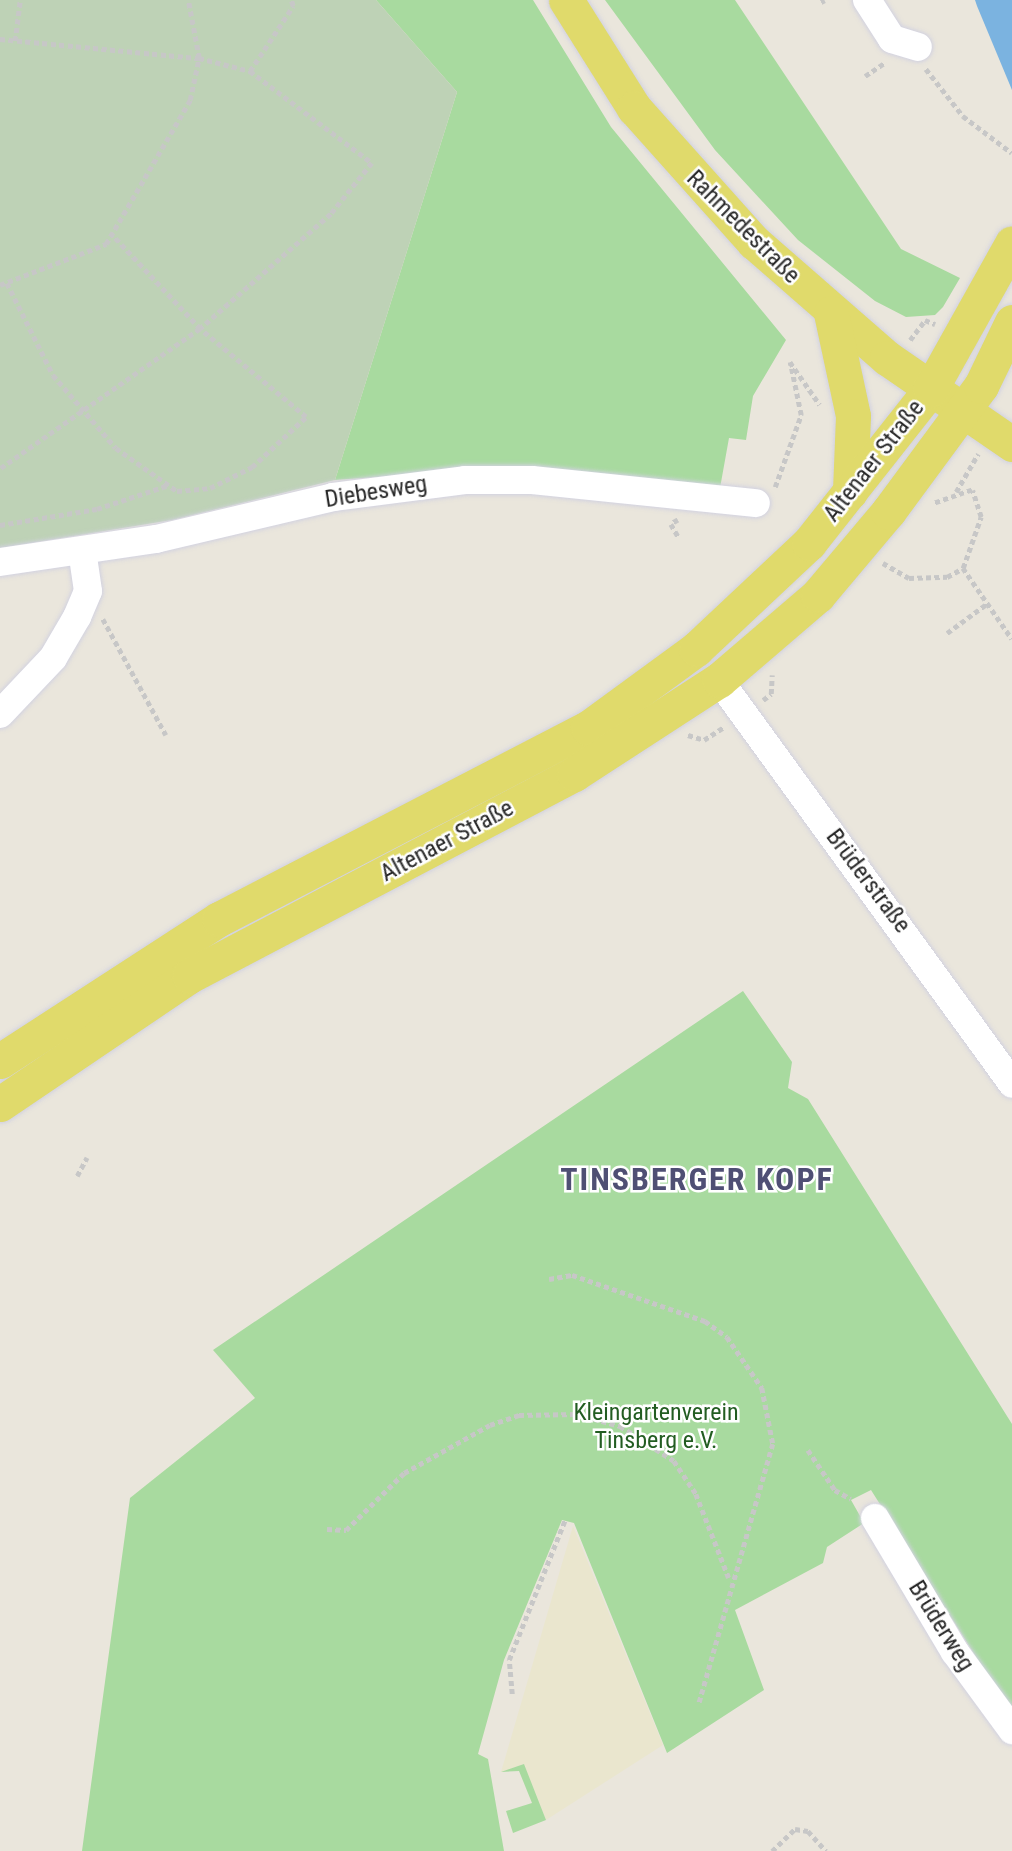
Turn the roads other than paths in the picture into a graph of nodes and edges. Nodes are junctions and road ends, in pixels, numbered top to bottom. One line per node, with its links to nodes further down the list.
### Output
1 (566, 0): 5 (main road, Rahmedestraße)
2 (867, 0): 3 (street)
3 (918, 47)
4 (1012, 243): 7 (main road, Altenaer Straße)
5 (831, 313): 7 (main road, Rahmedestraße); 10 (main road)
6 (1012, 322): 8 (main road, Altenaer Straße)
7 (930, 390): 8 (main road, Rahmedestraße); 10 (main road, Altenaer Straße)
8 (963, 413): 9 (main road, Rahmedestraße); 15 (main road, Altenaer Straße)
9 (1012, 444)
10 (849, 492): 14 (main road, Altenaer Straße)
11 (756, 503): 12 (street, Diebesweg)
12 (82, 550): 13 (street, Diebesweg); 16 (street)
13 (0, 562)
14 (696, 649): 15 (main road); 17 (main road, Altenaer Straße)
15 (719, 680): 18 (main road, Altenaer Straße); 21 (street, Brüderstraße)
16 (0, 714)
17 (298, 879): 18 (main road); 19 (main road, Altenaer Straße)
18 (315, 908): 19 (main road, Altenaer Straße)
19 (250, 922): 20 (main road, Altenaer Straße)
20 (7, 1077)
21 (1012, 1084)
22 (875, 1518): 23 (street, Brüderweg)
23 (1012, 1730)

